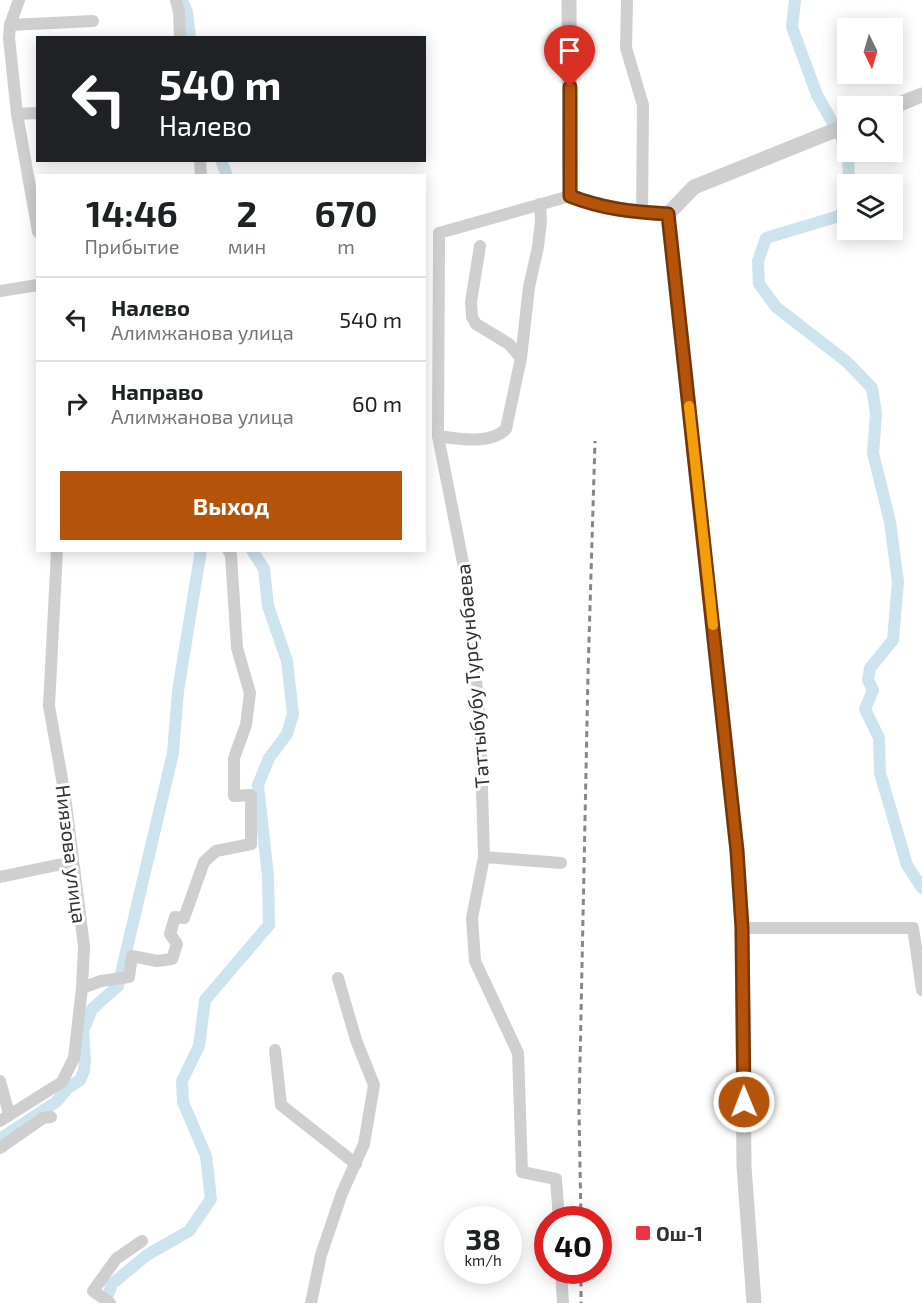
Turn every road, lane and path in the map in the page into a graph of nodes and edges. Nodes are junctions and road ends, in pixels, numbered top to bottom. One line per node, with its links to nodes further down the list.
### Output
1 (19, 0): 6 (street)
2 (176, 0): 7 (street)
3 (569, 0): 13 (street)
4 (627, 0): 15 (street)
5 (93, 21): 6 (street)
6 (10, 25): 11 (street)
7 (180, 36)
8 (922, 95): 9 (street)
9 (903, 103)
10 (36, 112): 11 (street)
11 (17, 114): 17 (street)
12 (837, 129): 16 (street)
13 (570, 196): 14 (street, Таттыбубу Турсунбаева); 15 (street)
14 (540, 204): 21 (street); 22 (street, Таттыбубу Турсунбаева)
15 (642, 213): 16 (street)
16 (668, 214): 29 (street)
17 (36, 221)
18 (480, 246): 21 (street)
19 (36, 285): 20 (street)
20 (0, 291)
21 (521, 358): 22 (street)
22 (438, 436): 25 (street, Таттыбубу Турсунбаева)
23 (57, 552): 26 (street, Ниязова улица)
24 (229, 552): 32 (street)
25 (484, 857): 27 (street); 40 (street, Таттыбубу Турсунбаева)
26 (72, 862): 28 (street); 32 (street, Ниязова улица)
27 (561, 864)
28 (0, 877)
29 (742, 928): 30 (street); 46 (street)
30 (918, 932): 33 (street)
31 (338, 978): 39 (street)
32 (82, 988): 37 (street, Ниязова улица)
33 (922, 990)
34 (275, 1050): 39 (street)
35 (0, 1081): 37 (street)
36 (51, 1117): 38 (street)
37 (4, 1118)
38 (0, 1148)
39 (356, 1164): 44 (street)
40 (558, 1206)
41 (142, 1241): 43 (street)
42 (562, 1284): 45 (street)
43 (110, 1303)
44 (311, 1303)
45 (563, 1303)
46 (754, 1303)

